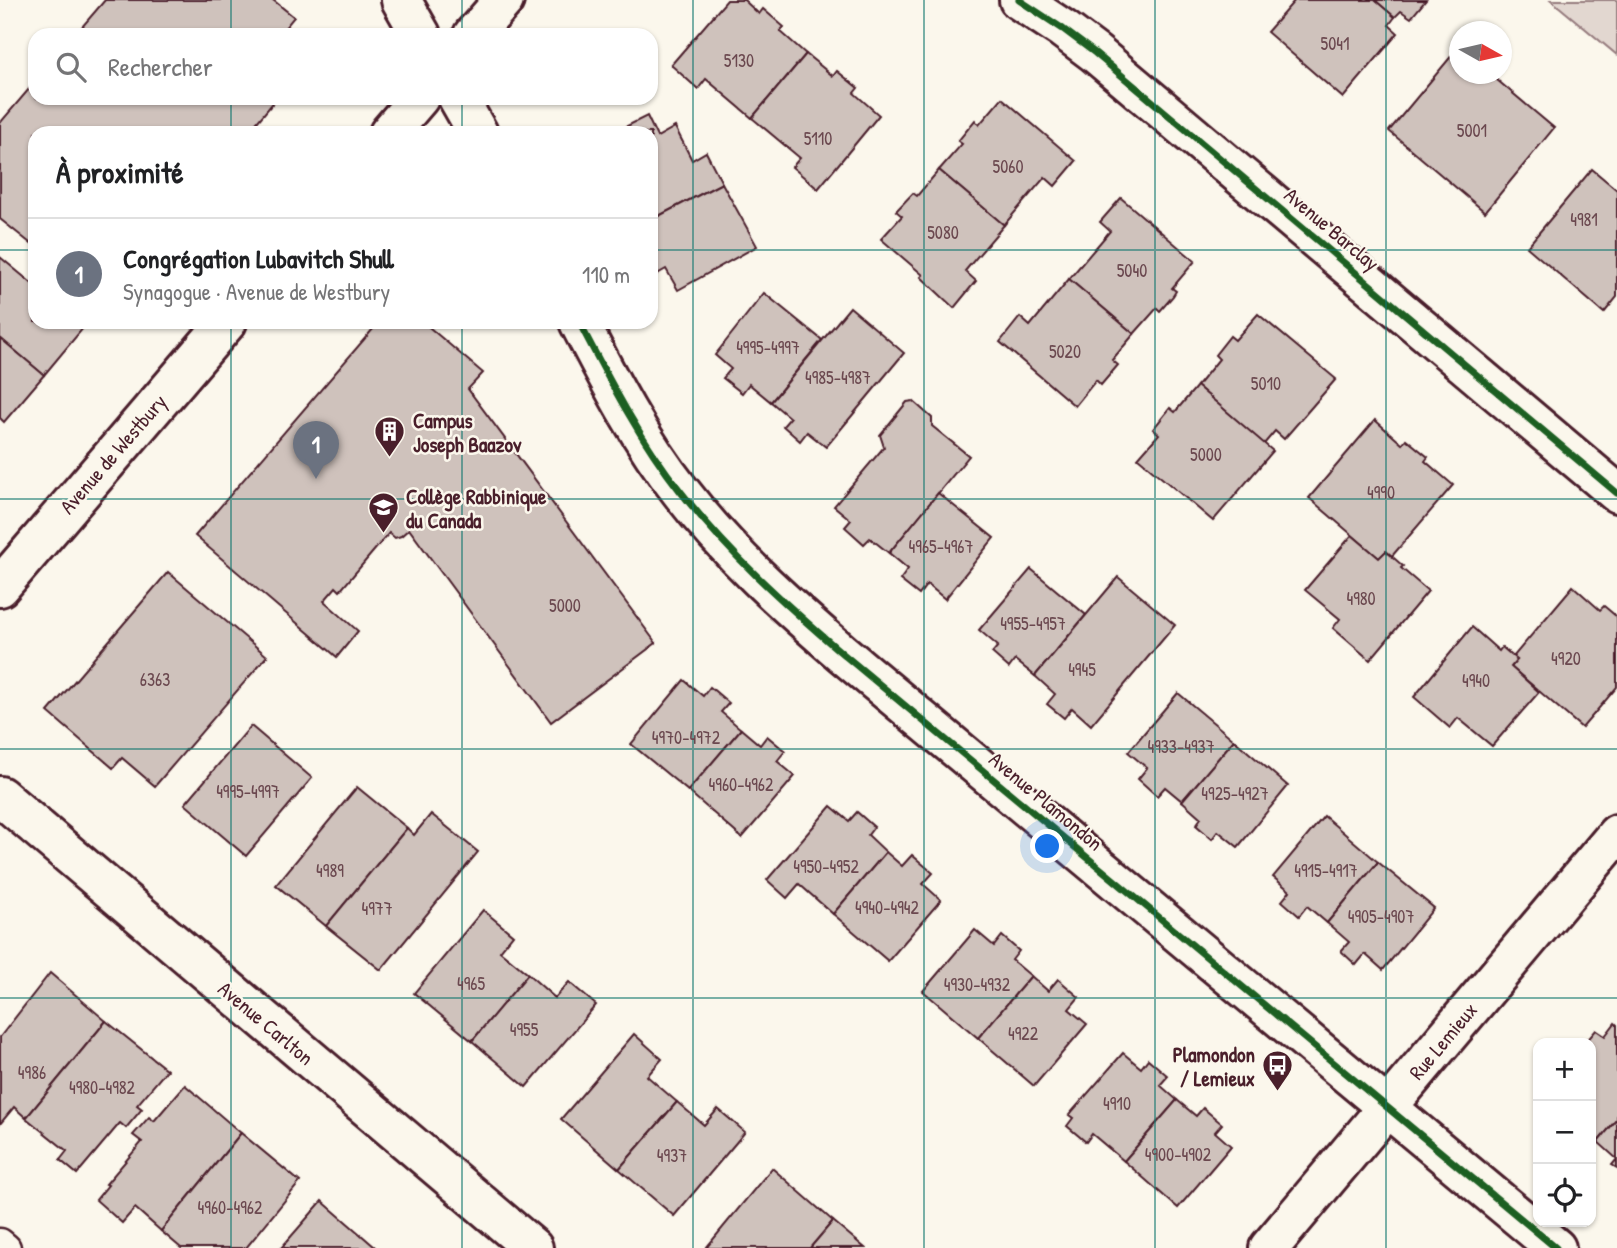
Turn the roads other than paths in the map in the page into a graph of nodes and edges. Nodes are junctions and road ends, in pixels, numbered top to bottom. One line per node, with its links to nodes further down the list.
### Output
1 (401, 0): 4 (street)
2 (504, 0): 5 (street)
3 (1019, 0): 12 (street, Avenue Barclay)
4 (417, 28)
5 (480, 28)
6 (413, 105): 8 (street)
7 (462, 105): 9 (street)
8 (395, 126)
9 (474, 126)
10 (221, 329): 13 (street, Avenue de Westbury)
11 (583, 329): 16 (street, Avenue Plamondon)
12 (1617, 493)
13 (0, 587)
14 (0, 796): 19 (street, Avenue Carlton)
15 (1617, 834): 16 (street, Rue Lemieux)
16 (1387, 1108): 20 (street, Rue Lemieux); 21 (street, Avenue Plamondon)
17 (0, 1243): 18 (lane)
18 (6, 1248)
19 (533, 1248)
20 (1269, 1248)
21 (1556, 1248)

